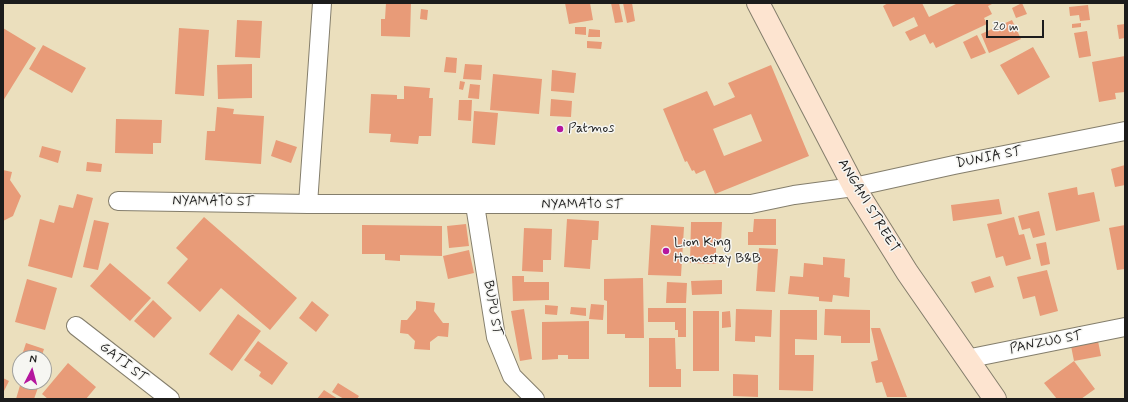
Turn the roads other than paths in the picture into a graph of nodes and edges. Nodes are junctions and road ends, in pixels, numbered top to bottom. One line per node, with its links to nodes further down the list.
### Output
1 (322, 3): 6 (street)
2 (758, 3): 4 (street, ANGANI STREET)
3 (1125, 131): 4 (street, DUNIA ST)
4 (854, 187): 7 (street, NYAMATO ST); 10 (street, ANGANI STREET)
5 (118, 201): 6 (street, NYAMATO ST)
6 (308, 204): 7 (street, NYAMATO ST)
7 (476, 205): 12 (street, BUPU ST)
8 (76, 326): 11 (street, GATI ST)
9 (1125, 327): 10 (street, PANZUO ST)
10 (966, 359): 13 (street, ANGANI STREET)
11 (170, 399)
12 (535, 399)
13 (995, 399)

